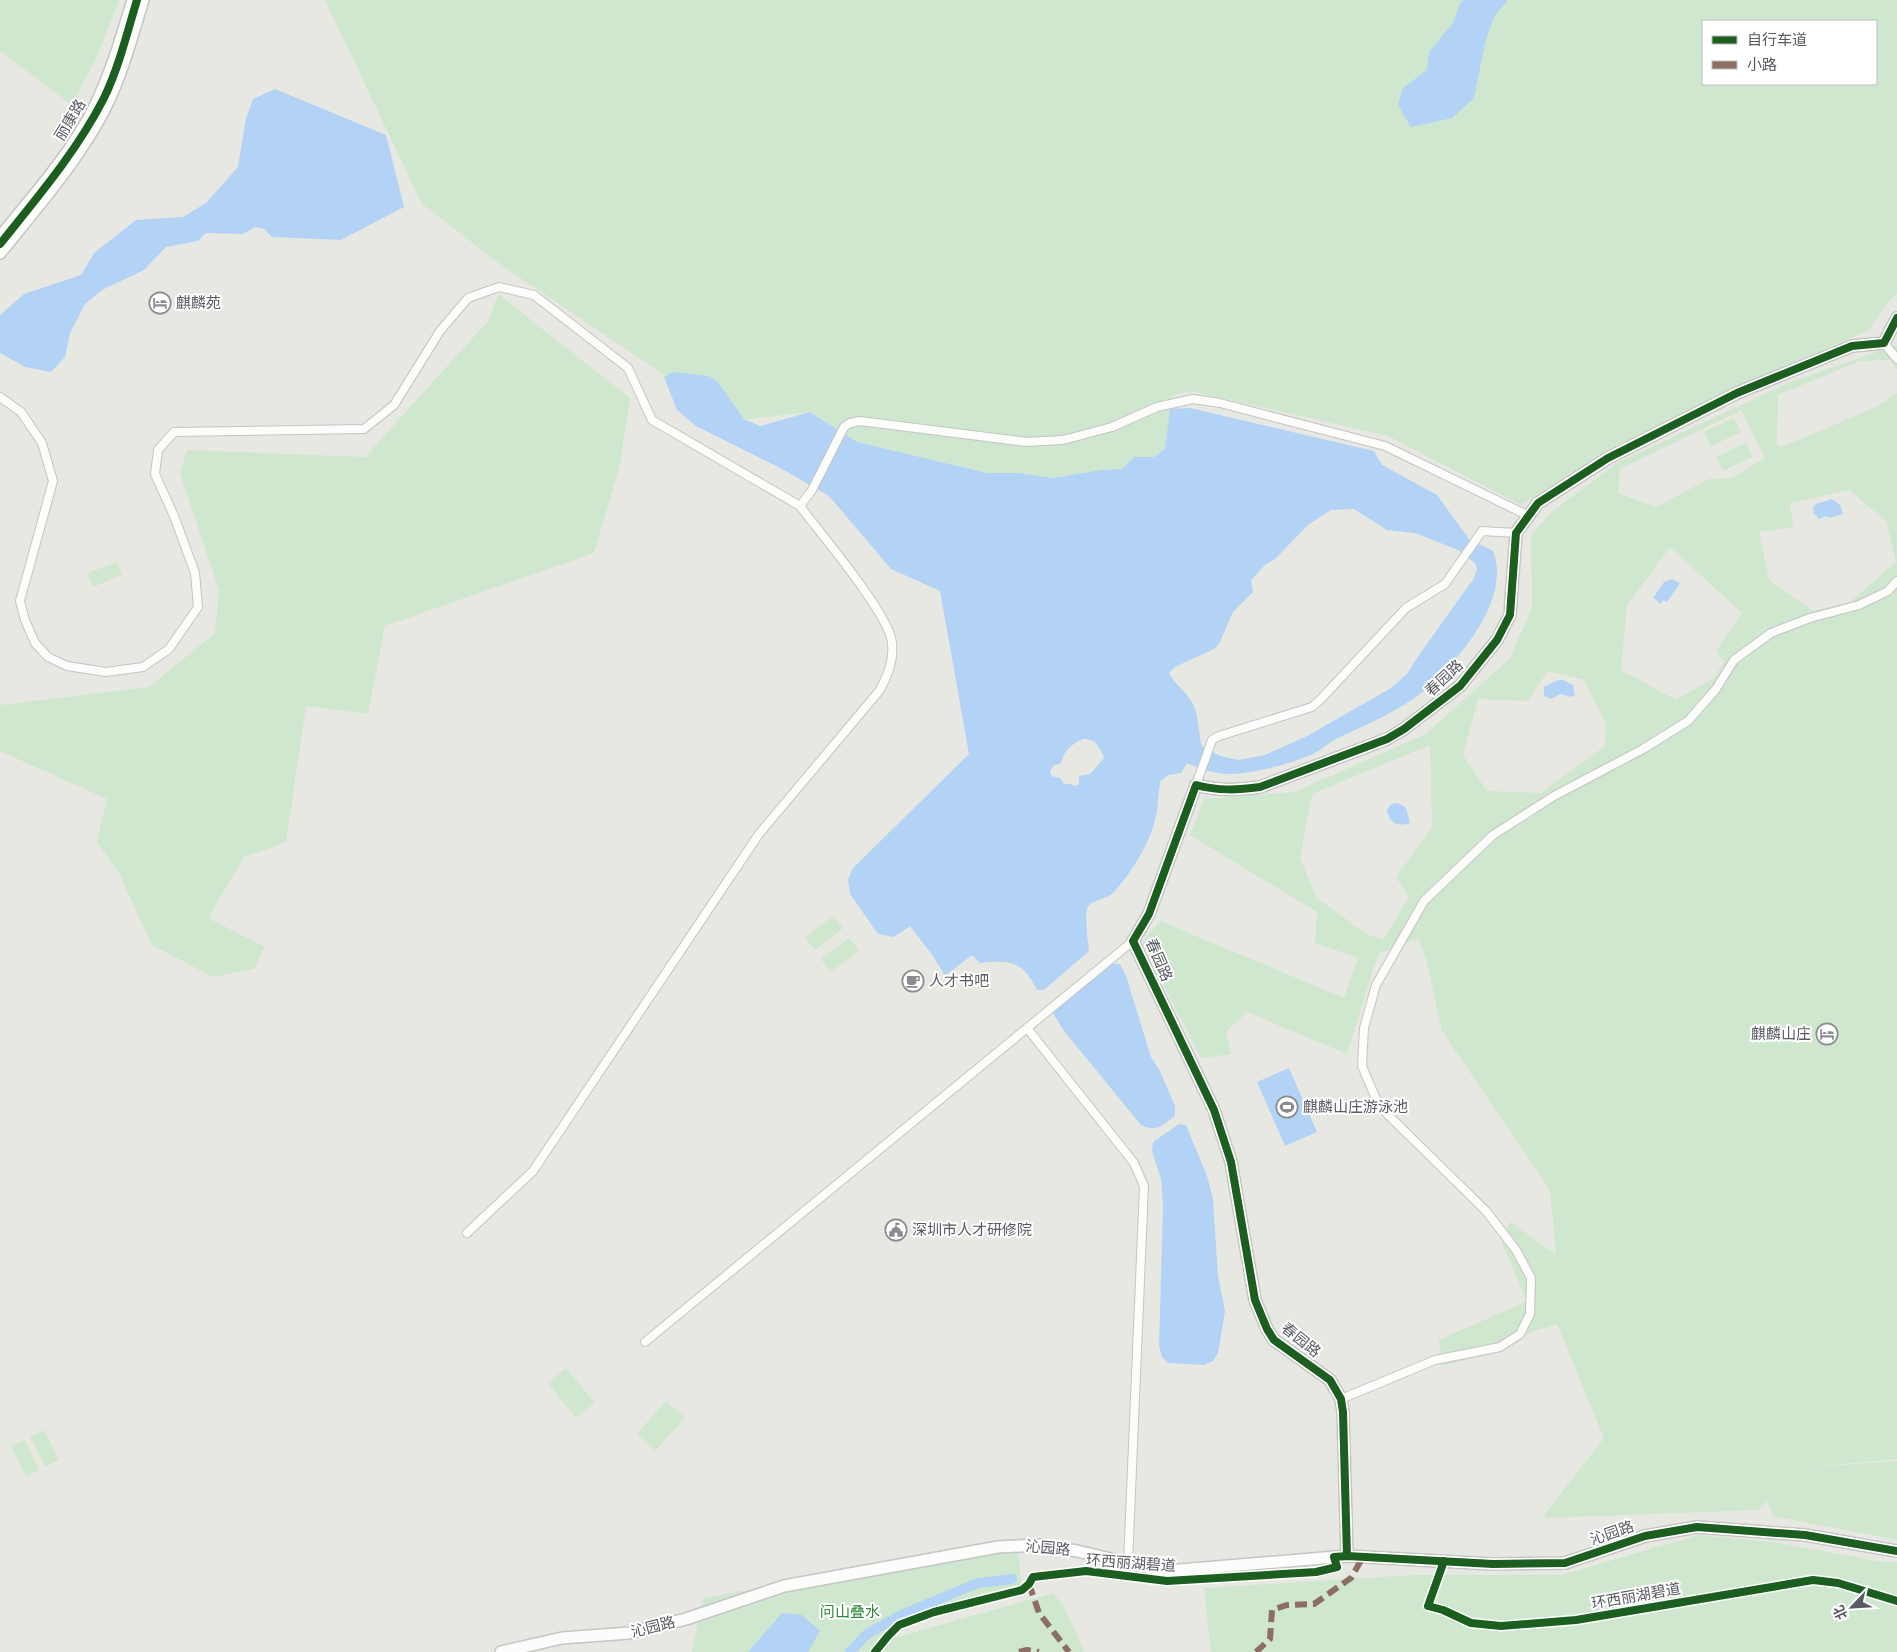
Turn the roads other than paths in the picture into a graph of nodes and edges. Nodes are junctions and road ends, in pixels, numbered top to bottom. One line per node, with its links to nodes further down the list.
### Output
1 (133, 0): 3 (street, 丽康路)
2 (143, 0): 4 (street, 丽康路)
3 (0, 236)
4 (0, 253)
5 (1897, 318): 6 (street)
6 (1884, 344): 7 (street); 10 (street)
7 (1897, 359)
8 (0, 397): 9 (street)
9 (800, 506): 10 (street); 16 (street)
10 (1529, 516): 11 (street)
11 (1516, 533): 13 (street); 13 (street, 春园路)
12 (1897, 581): 18 (street)
13 (1196, 785): 14 (street, 春园路)
14 (1134, 941): 15 (street); 18 (street, 春园路)
15 (1027, 1028): 17 (street); 21 (street)
16 (467, 1233)
17 (645, 1342)
18 (1341, 1399): 20 (street, 春园路)
19 (1897, 1551): 20 (street, 沁园路)
20 (1347, 1556): 21 (street, 沁园路)
21 (1128, 1564): 22 (street, 沁园路)
22 (501, 1652)

